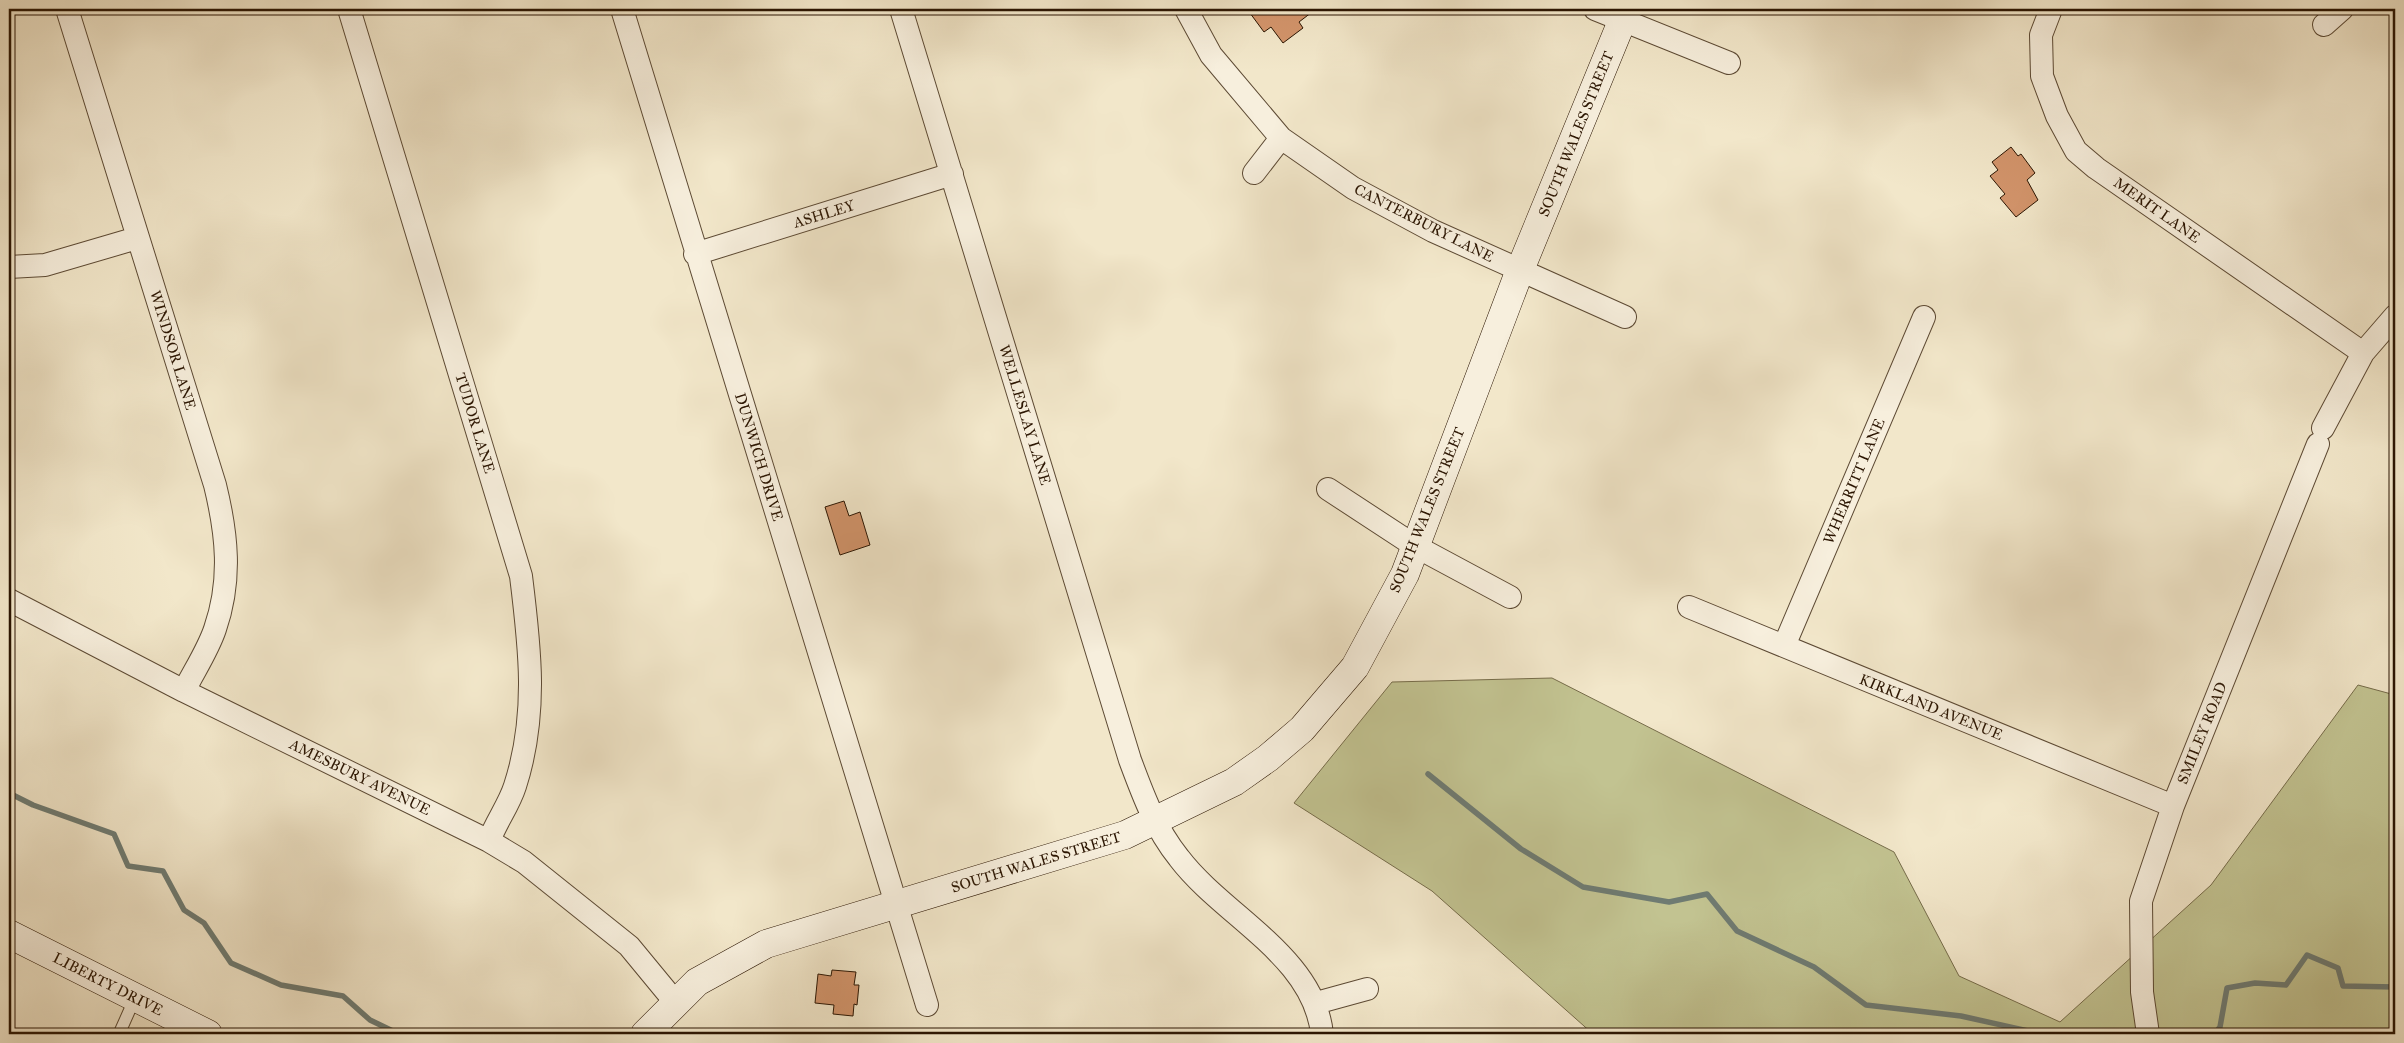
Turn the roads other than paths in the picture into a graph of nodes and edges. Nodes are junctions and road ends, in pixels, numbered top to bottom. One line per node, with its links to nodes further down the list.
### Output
1 (67, 9): 15 (street, WINDSOR LANE)
2 (349, 9): 32 (street, TUDOR LANE)
3 (622, 9): 16 (street, DUNWICH DRIVE)
4 (901, 9): 14 (street, WELLESLAY LANE)
5 (1186, 9): 12 (street, CANTERBURY LANE)
6 (1595, 9): 9 (street)
7 (2050, 9): 22 (street, MERIT LANE)
8 (2342, 9): 10 (street)
9 (1625, 14): 11 (street); 18 (street, SOUTH WALES STREET)
10 (2324, 25)
11 (1729, 63)
12 (1281, 138): 13 (street); 18 (street, CANTERBURY LANE)
13 (1254, 173)
14 (952, 174): 16 (street, ASHLEY); 31 (street, WELLESLAY LANE)
15 (137, 238): 17 (street); 29 (street, WINDSOR LANE)
16 (695, 254): 33 (street, DUNWICH DRIVE)
17 (9, 268)
18 (1520, 270): 20 (street, CANTERBURY LANE); 24 (street, SOUTH WALES STREET)
19 (2395, 316): 22 (street, SMILEY ROAD)
20 (1625, 317)
21 (1924, 317): 28 (street, WHERRITT LANE)
22 (2363, 353): 30 (street, SMILEY ROAD)
23 (1328, 489): 24 (street)
24 (1415, 546): 25 (street); 31 (street, SOUTH WALES STREET)
25 (1510, 597)
26 (9, 600): 29 (street, AMESBURY AVENUE)
27 (1689, 607): 28 (street, KIRKLAND AVENUE)
28 (1784, 646): 30 (street, KIRKLAND AVENUE)
29 (184, 691): 32 (street, AMESBURY AVENUE)
30 (2172, 806): 44 (street, SMILEY ROAD)
31 (1153, 820): 33 (street, SOUTH WALES STREET); 38 (street, WELLESLAY LANE)
32 (490, 841): 37 (street, AMESBURY AVENUE)
33 (897, 905): 37 (street, SOUTH WALES STREET); 39 (street, DUNWICH DRIVE)
34 (9, 934): 36 (street, LIBERTY DRIVE)
35 (1367, 989): 38 (street)
36 (135, 998): 40 (lane); 41 (street, LIBERTY DRIVE)
37 (676, 1003): 42 (street, SOUTH WALES STREET)
38 (1316, 1003): 43 (street)
39 (927, 1005)
40 (119, 1034)
41 (208, 1034)
42 (645, 1034)
43 (1322, 1034)
44 (2148, 1034)

